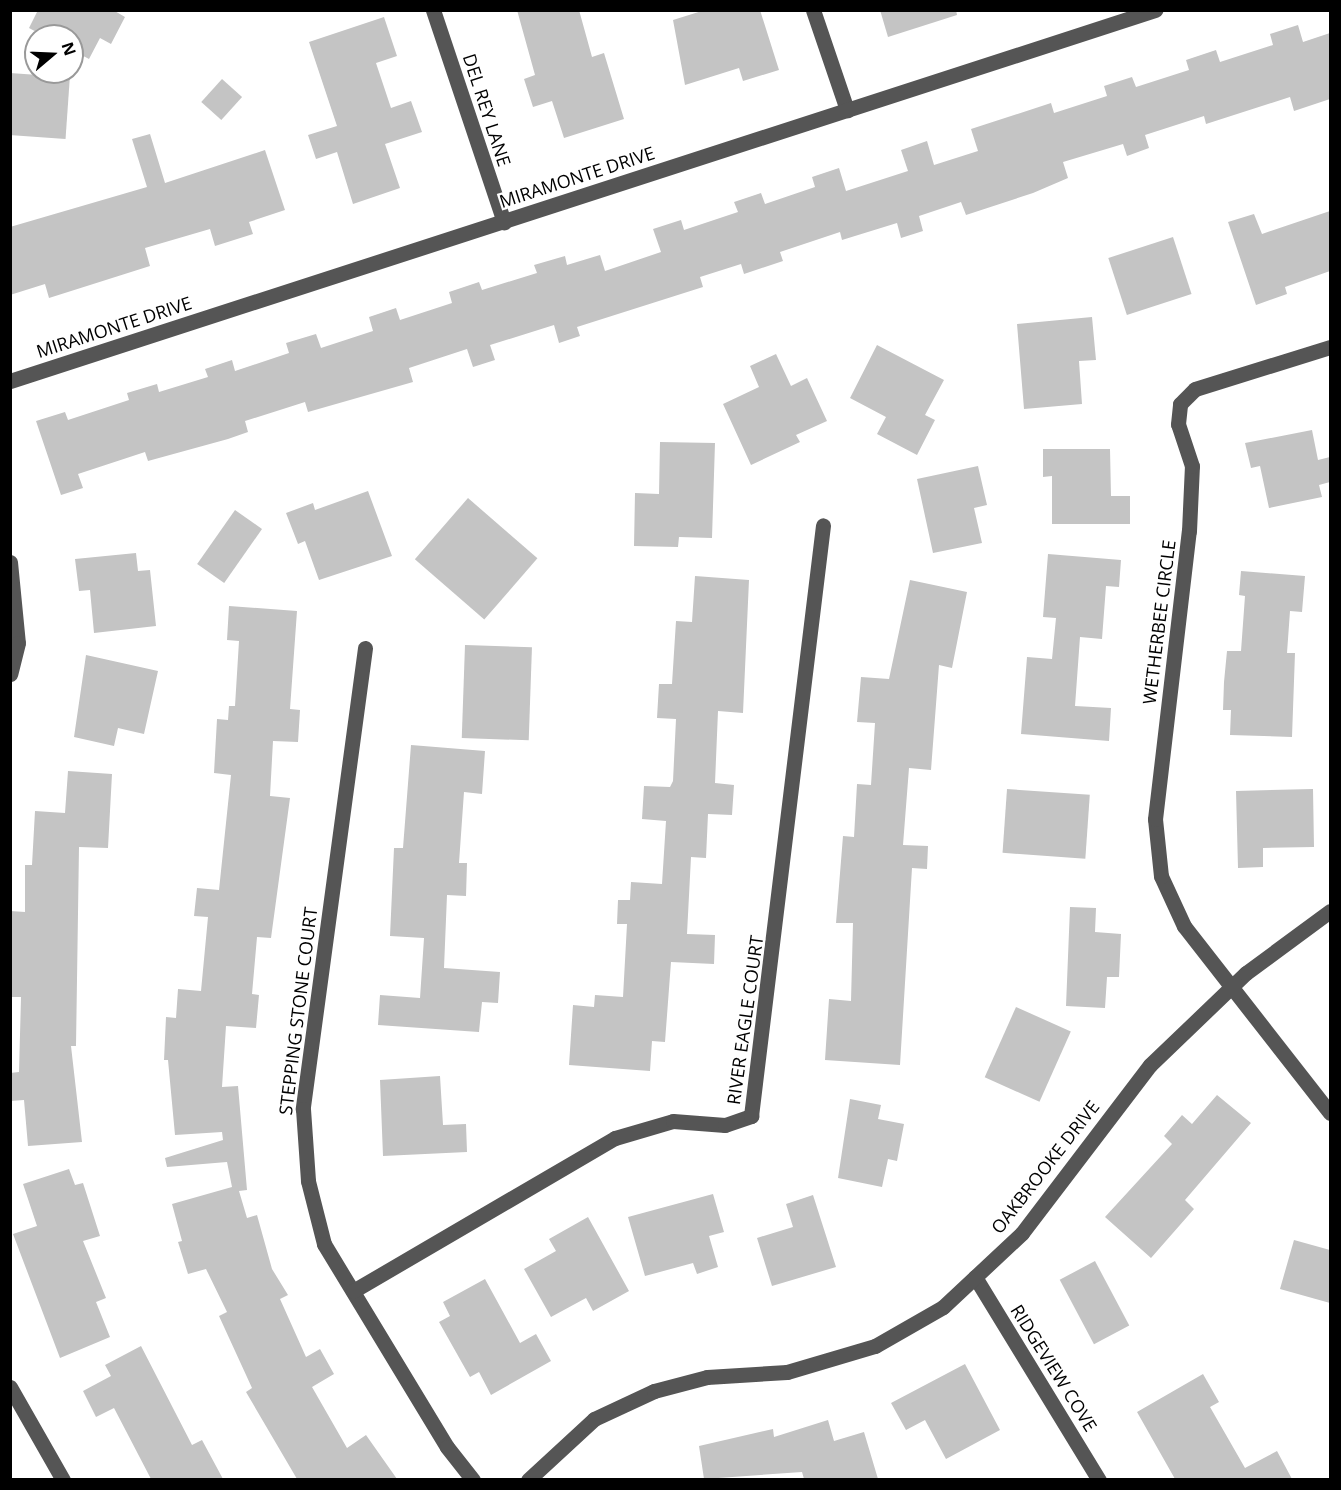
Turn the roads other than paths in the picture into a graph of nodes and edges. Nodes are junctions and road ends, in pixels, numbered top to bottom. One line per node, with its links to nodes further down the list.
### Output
1 (434, 10): 5 (street, DEL REY LANE)
2 (813, 10): 4 (street)
3 (1155, 10): 4 (street, MIRAMONTE DRIVE)
4 (847, 110): 5 (street, MIRAMONTE DRIVE)
5 (504, 222): 7 (street, MIRAMONTE DRIVE)
6 (1330, 347): 13 (street, WETHERBEE CIRCLE)
7 (10, 381)
8 (823, 525): 16 (street, RIVER EAGLE COURT)
9 (10, 562): 11 (street)
10 (365, 648): 16 (street, STEPPING STONE COURT)
11 (10, 674)
12 (1330, 911): 13 (street, OAKBROOKE DRIVE)
13 (1229, 989): 14 (street, WETHERBEE CIRCLE); 15 (street, OAKBROOKE DRIVE)
14 (1330, 1113)
15 (975, 1277): 20 (street, OAKBROOKE DRIVE); 21 (street, RIDGEVIEW COVE)
16 (353, 1291): 19 (street, STEPPING STONE COURT)
17 (10, 1387): 18 (street)
18 (63, 1479)
19 (473, 1479)
20 (528, 1479)
21 (1099, 1479)

